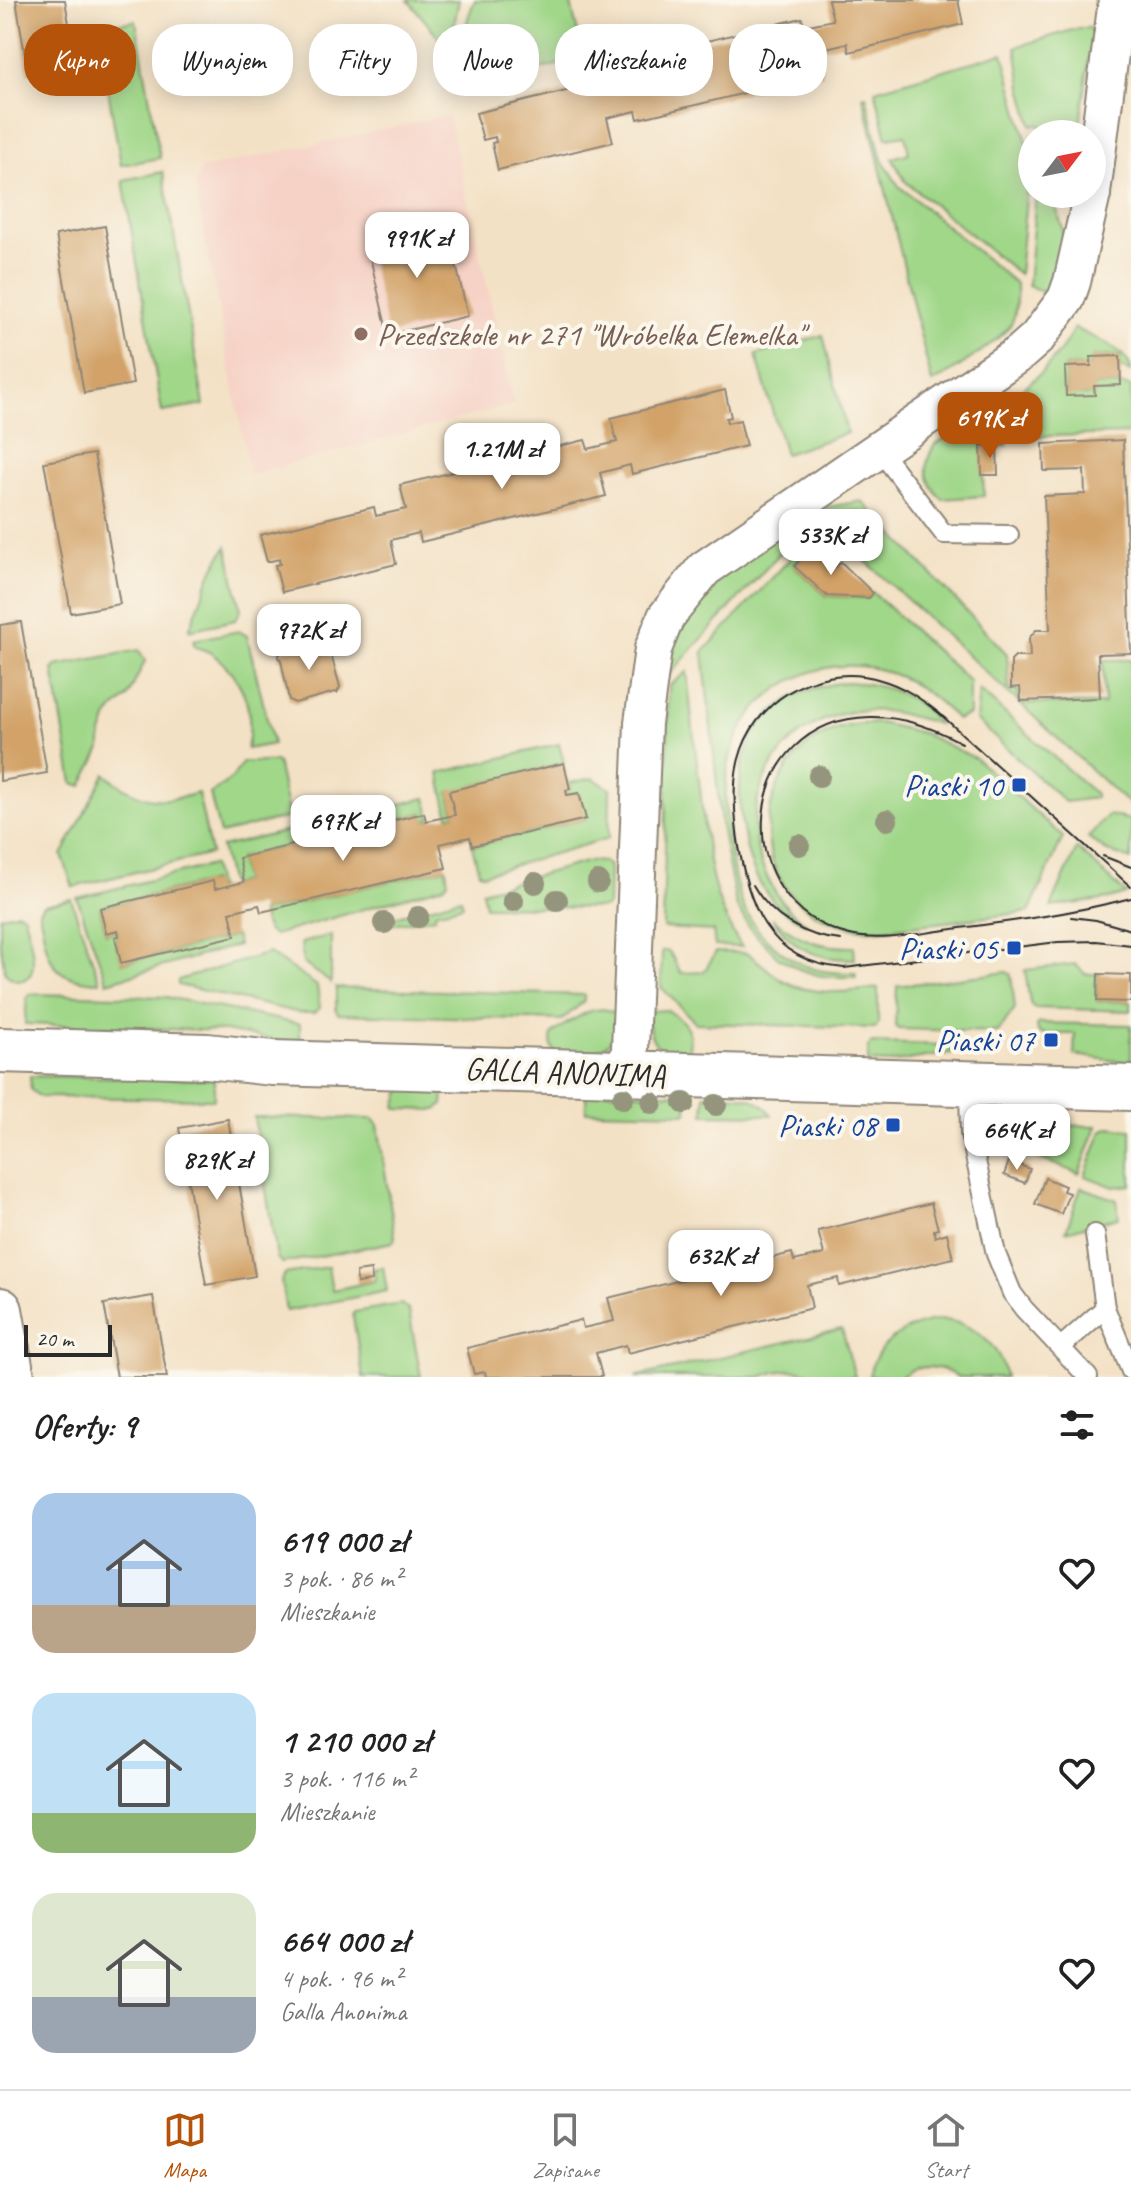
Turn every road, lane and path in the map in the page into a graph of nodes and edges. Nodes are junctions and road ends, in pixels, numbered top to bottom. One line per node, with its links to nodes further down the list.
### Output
1 (1117, 0): 2 (street)
2 (1101, 120)
3 (1089, 208): 4 (street)
4 (881, 448): 5 (lane); 7 (street)
5 (1009, 535)
6 (0, 1050): 7 (street, GALLA ANONIMA)
7 (629, 1074): 8 (street, GALLA ANONIMA)
8 (969, 1084): 9 (street, GALLA ANONIMA); 13 (lane)
9 (1131, 1088)
10 (1095, 1234): 11 (lane)
11 (1105, 1308): 13 (lane); 14 (lane)
12 (0, 1310): 15 (street)
13 (1061, 1347): 16 (lane)
14 (1131, 1371)
15 (12, 1377)
16 (1088, 1377)

